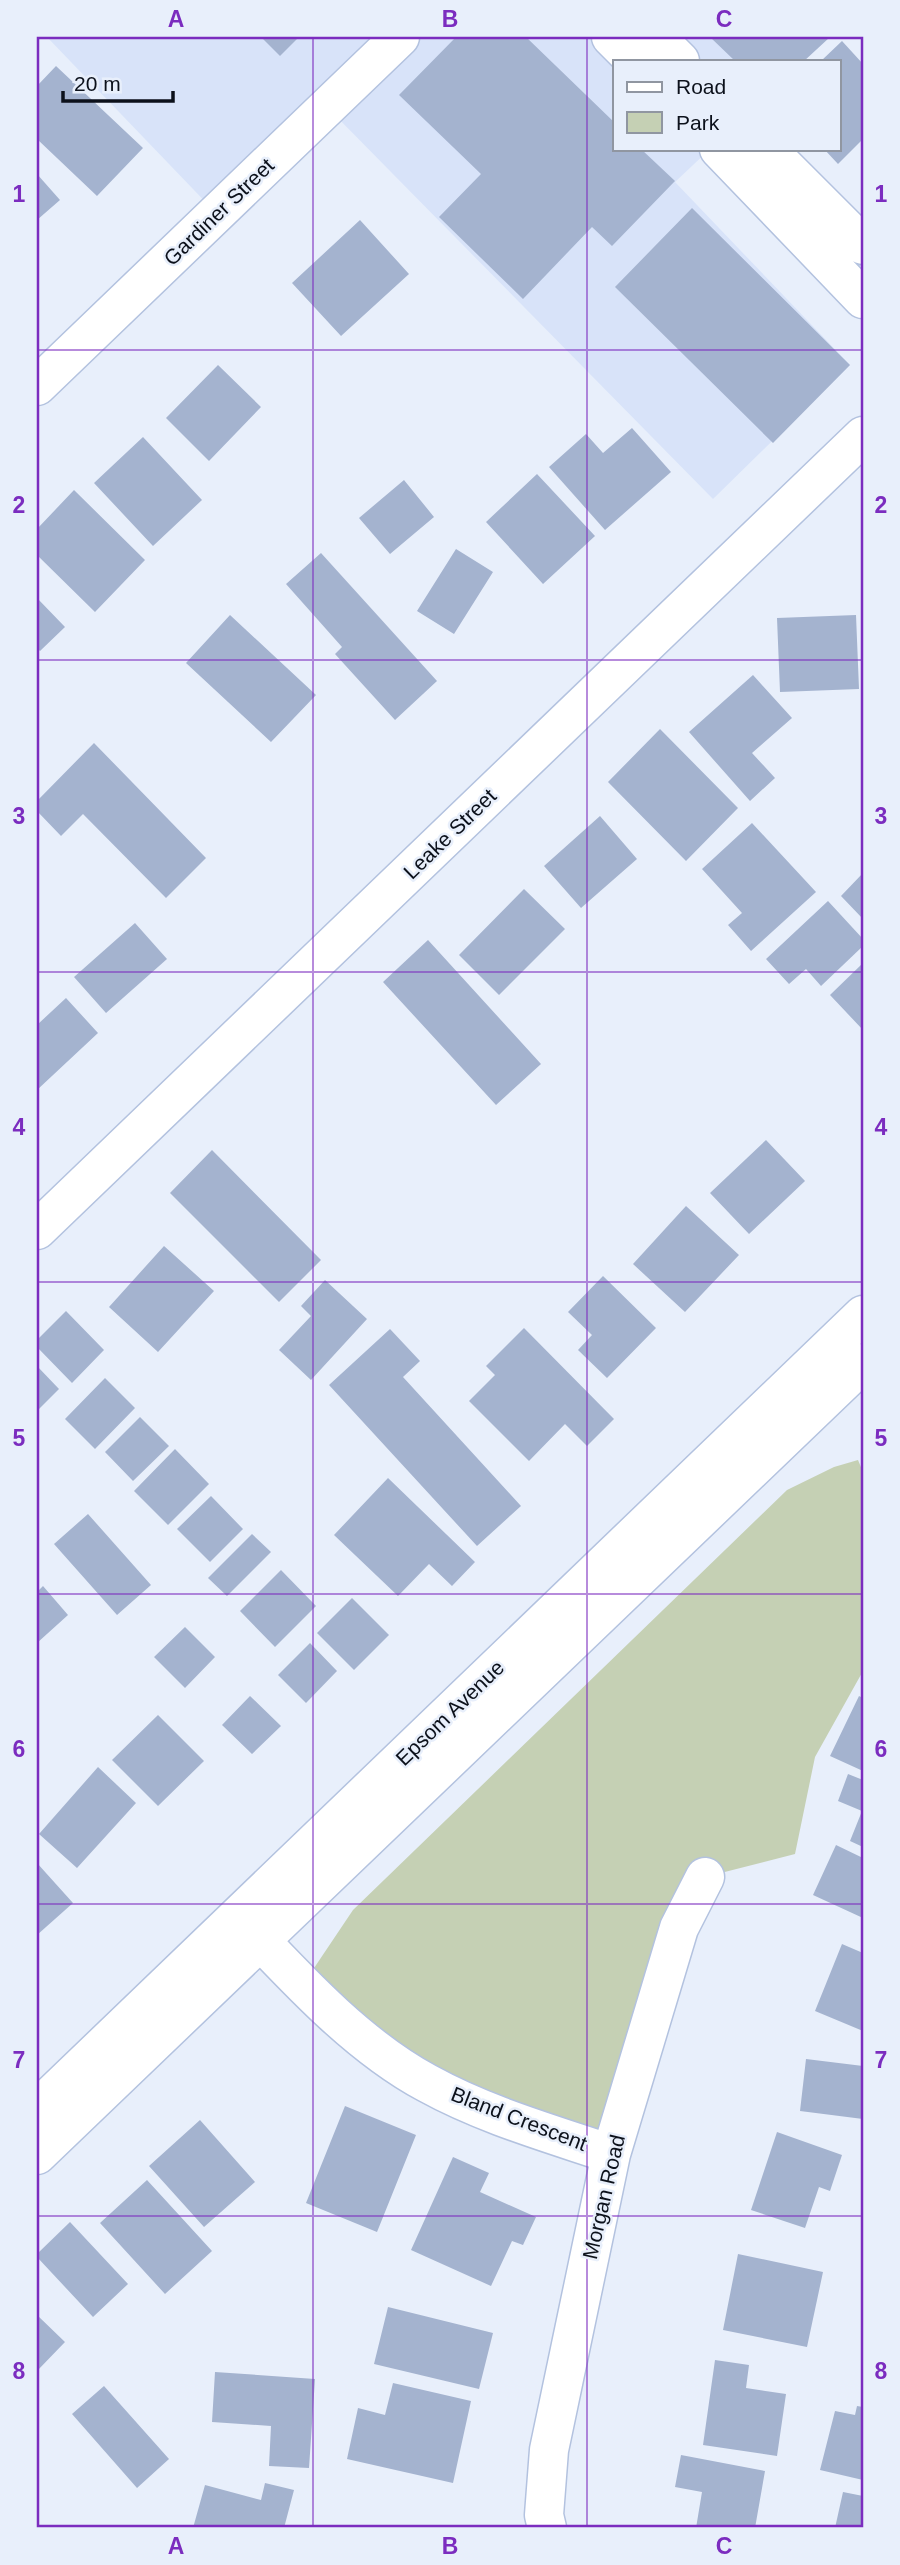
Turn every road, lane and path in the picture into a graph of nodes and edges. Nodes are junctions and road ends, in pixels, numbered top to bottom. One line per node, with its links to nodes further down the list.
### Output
1 (400, 37): 10 (street, Gardiner Street)
2 (611, 37): 4 (street)
3 (656, 37): 5 (street)
4 (634, 60)
5 (679, 60)
6 (720, 150): 9 (street)
7 (768, 150): 8 (street)
8 (863, 245)
9 (863, 299)
10 (37, 386)
11 (863, 436): 12 (street, Leake Street)
12 (37, 1230)
13 (863, 1315): 16 (street, Epsom Avenue)
14 (863, 1363): 16 (street, Epsom Avenue)
15 (705, 1877): 18 (street, Morgan Road)
16 (249, 1928): 17 (street, Epsom Avenue); 18 (street, Bland Crescent); 19 (street, Epsom Avenue)
17 (37, 2109)
18 (611, 2154): 20 (street, Morgan Road)
19 (37, 2155)
20 (547, 2528)

